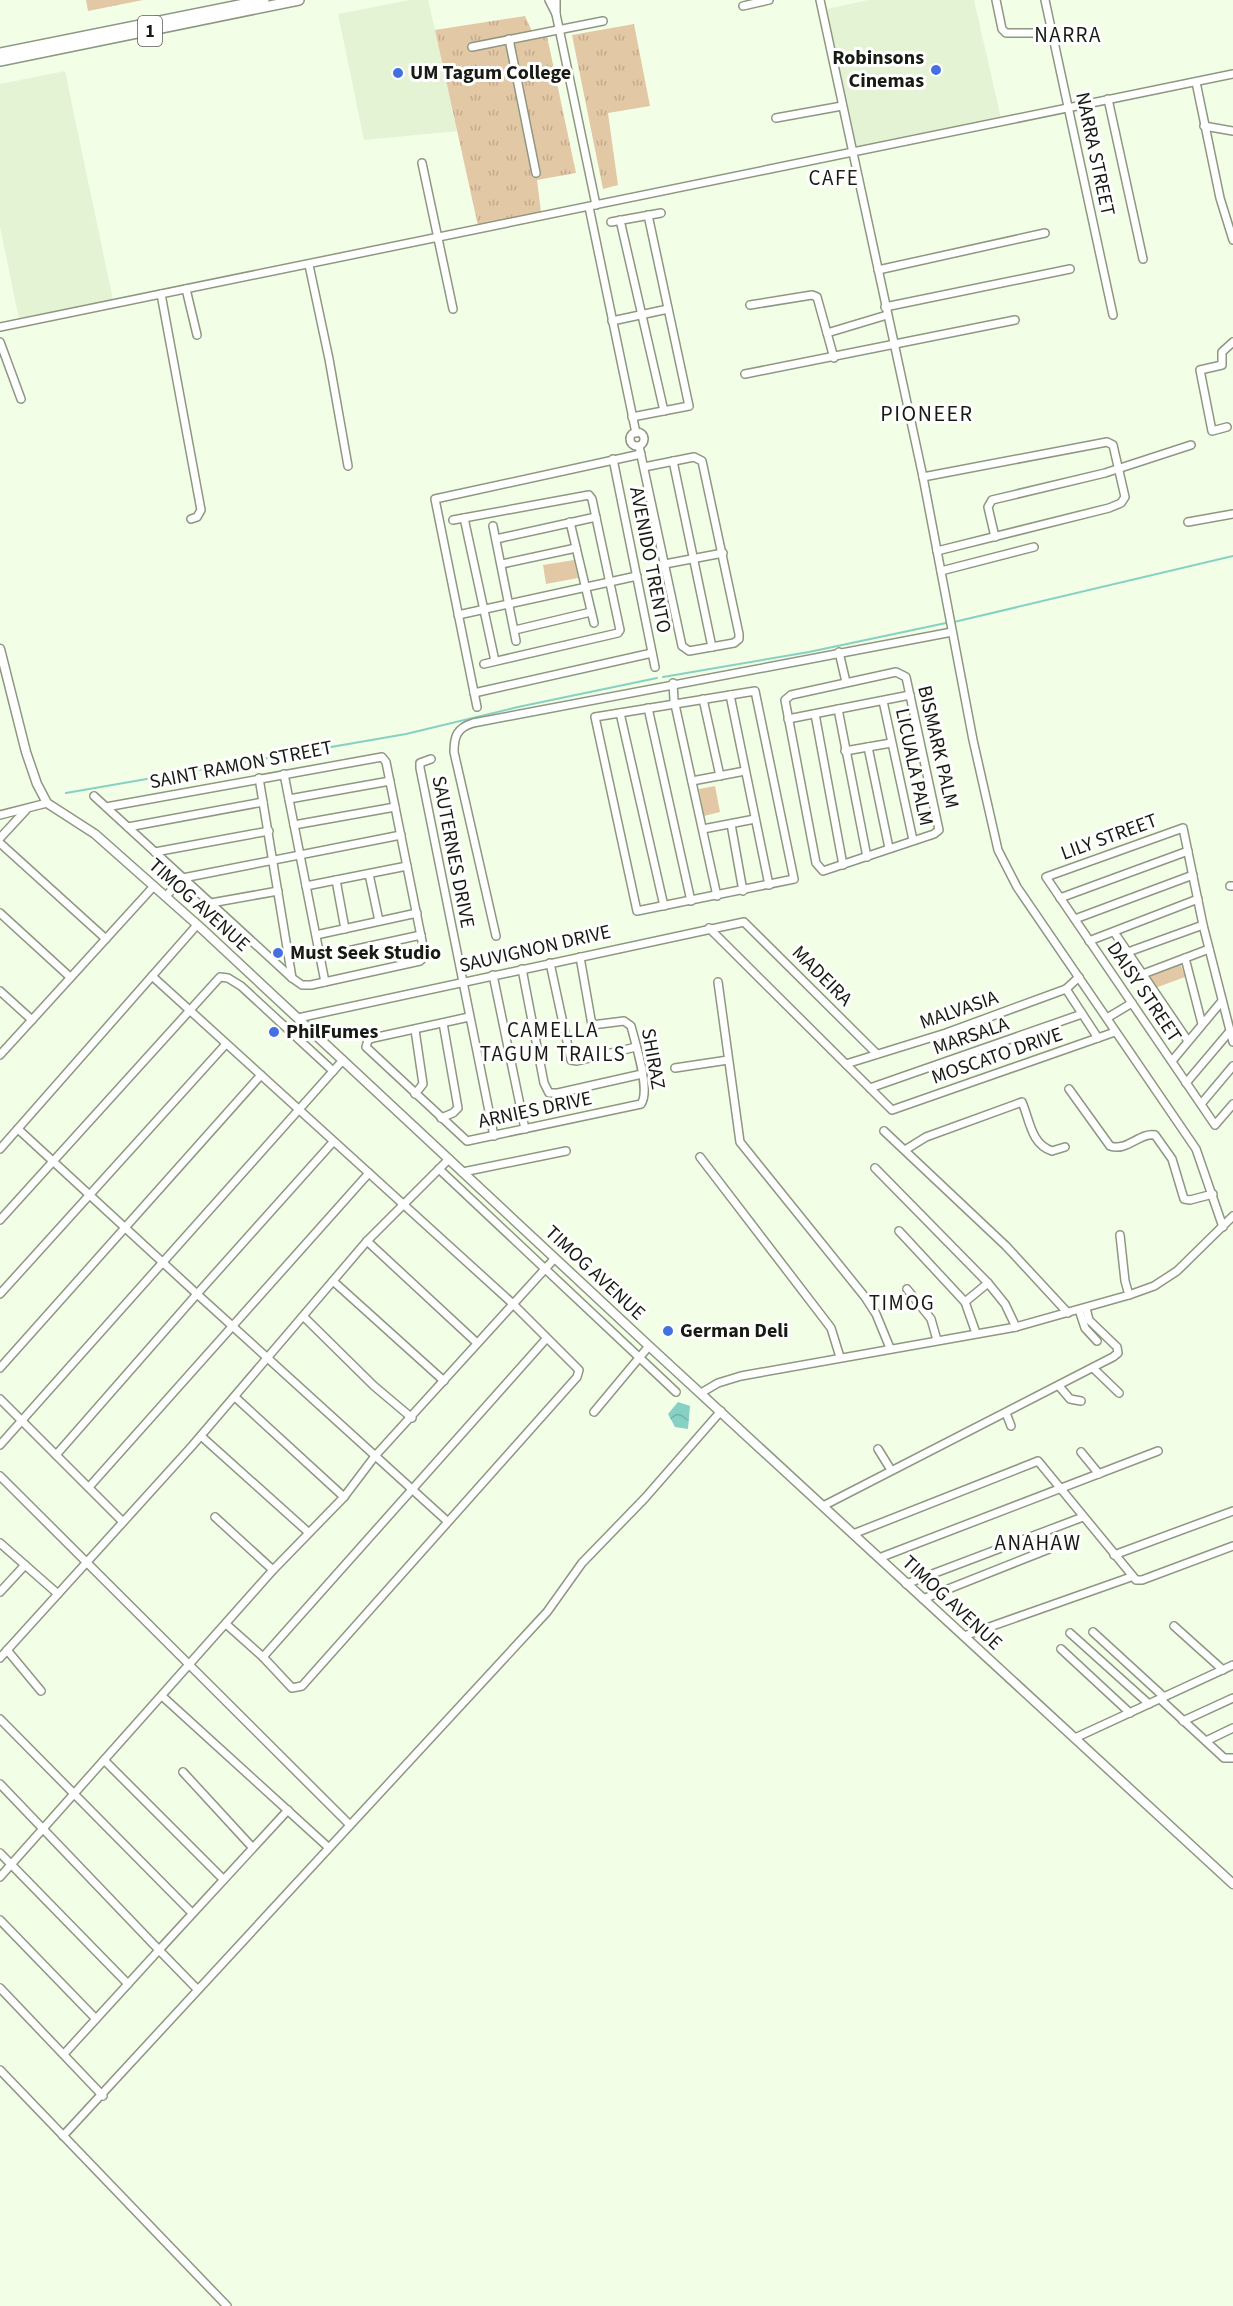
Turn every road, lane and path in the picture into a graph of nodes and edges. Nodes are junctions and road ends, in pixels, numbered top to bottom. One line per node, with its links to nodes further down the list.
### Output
1 (264, 0): 9 (highway, 1)
2 (299, 0): 9 (highway, 1)
3 (549, 0): 11 (street)
4 (556, 0): 11 (street)
5 (769, 0): 10 (street)
6 (820, 0): 22 (street)
7 (996, 0): 14 (street)
8 (1045, 0): 14 (street, NARRA STREET)
9 (254, 6): 17 (highway, 1); 18 (highway, 1)
10 (743, 6)
11 (556, 14): 13 (street)
12 (603, 21): 13 (street)
13 (559, 29): 15 (street); 30 (street)
14 (1052, 33): 23 (street, NARRA STREET)
15 (509, 39): 16 (street); 29 (street)
16 (472, 47)
17 (0, 53)
18 (0, 61)
19 (1233, 74): 20 (street)
20 (1196, 82): 21 (street); 25 (street)
21 (1108, 99): 23 (street); 38 (street)
22 (842, 106): 24 (street); 27 (street)
23 (1067, 106): 27 (street); 49 (street, NARRA STREET)
24 (776, 118)
25 (1204, 126): 26 (street); 37 (street)
26 (1233, 131)
27 (852, 152): 30 (street); 41 (street)
28 (422, 163): 36 (street)
29 (536, 173)
30 (592, 206): 36 (street); 51 (street)
31 (661, 213): 32 (street)
32 (648, 216): 33 (street); 46 (street)
33 (620, 220): 34 (street); 48 (street)
34 (611, 222)
35 (1046, 233): 41 (street)
36 (438, 236): 39 (street); 45 (street)
37 (1233, 240)
38 (1143, 259)
39 (309, 265): 42 (street); 68 (street)
40 (1070, 269): 47 (street)
41 (878, 270): 47 (street)
42 (186, 289): 43 (street); 54 (street)
43 (161, 294): 52 (street); 75 (street)
44 (750, 305): 53 (street)
45 (453, 309)
46 (668, 309): 48 (street); 61 (street)
47 (886, 311): 53 (street); 57 (street)
48 (642, 315): 51 (street); 61 (street)
49 (1113, 315)
50 (1015, 320): 57 (street)
51 (612, 321): 62 (street)
52 (0, 327)
53 (827, 333): 58 (street)
54 (197, 335)
55 (0, 342): 60 (street)
56 (1233, 342): 63 (street)
57 (894, 346): 58 (street); 71 (street)
58 (834, 358): 59 (street)
59 (745, 374)
60 (21, 399)
61 (664, 411): 62 (street)
62 (632, 417): 65 (street)
63 (1227, 427)
64 (1191, 445): 70 (street)
65 (641, 454): 66 (street); 69 (street)
66 (613, 459): 90 (street, AVENIDO TRENTO); 96 (street)
67 (673, 461): 69 (street); 85 (street); 86 (street)
68 (348, 466)
69 (644, 467): 88 (street)
70 (1116, 468): 71 (street); 80 (street); 80 (street)
71 (923, 477): 84 (street)
72 (1233, 514): 78 (street)
73 (596, 517): 74 (street); 77 (street); 91 (street)
74 (464, 518): 76 (street); 94 (street)
75 (191, 519)
76 (453, 520)
77 (570, 522): 81 (street); 83 (street)
78 (1188, 522)
79 (493, 526): 81 (street)
80 (995, 537): 84 (street)
81 (496, 539): 87 (street)
82 (1034, 547): 89 (street)
83 (576, 548): 87 (street); 92 (street)
84 (937, 551): 89 (street)
85 (723, 553): 86 (street); 101 (street)
86 (694, 559): 88 (street); 101 (street)
87 (502, 564): 93 (street)
88 (665, 564): 101 (street)
89 (941, 571): 99 (street)
90 (637, 576): 91 (street); 104 (street, AVENIDO TRENTO)
91 (610, 582): 92 (street); 105 (street)
92 (585, 586): 93 (street); 95 (street)
93 (509, 604): 94 (street); 98 (street)
94 (484, 609): 96 (street); 105 (street)
95 (591, 612): 97 (street); 98 (street)
96 (458, 615): 110 (street)
97 (594, 623)
98 (515, 630): 100 (street)
99 (952, 632): 103 (street); 201 (street)
100 (516, 641)
101 (712, 647)
102 (0, 649): 135 (main road)
103 (839, 652): 108 (street); 109 (street)
104 (652, 653): 107 (street, AVENIDO TRENTO); 110 (street)
105 (495, 661): 106 (street)
106 (484, 664)
107 (655, 667)
108 (846, 682): 112 (street, BISMARK PALM); 121 (street, BISMARK PALM)
109 (670, 684): 115 (street); 187 (street)
110 (474, 693): 116 (street)
111 (730, 695): 113 (street); 126 (street); 163 (street)
112 (910, 695): 114 (street); 148 (street, BISMARK PALM)
113 (703, 699): 115 (street); 128 (street)
114 (883, 701): 118 (street); 122 (street, LICUALA PALM)
115 (674, 702): 117 (street); 130 (street)
116 (477, 707)
117 (648, 708): 119 (street); 172 (street)
118 (838, 709): 120 (street); 124 (street)
119 (620, 713): 174 (street); 174 (street)
120 (815, 714): 121 (street); 156 (street)
121 (788, 719): 156 (street, BISMARK PALM)
122 (891, 743): 123 (street); 148 (street, LICUALA PALM)
123 (868, 747): 124 (street); 150 (street)
124 (846, 751): 154 (street)
125 (431, 759): 204 (street, SAUTERNES DRIVE)
126 (745, 771): 128 (street); 140 (street)
127 (284, 774): 129 (street, SAINT RAMON STREET); 131 (street, SAINT RAMON STREET); 133 (street)
128 (720, 776): 130 (street)
129 (259, 778): 134 (street); 136 (street, SAINT RAMON STREET)
130 (692, 781): 144 (street)
131 (390, 782): 133 (street); 137 (street)
132 (94, 796): 136 (street)
133 (289, 799): 142 (street)
134 (264, 802): 143 (street); 145 (street)
135 (47, 804): 138 (street); 164 (main road, TIMOG AVENUE)
136 (106, 807): 143 (street)
137 (395, 807): 142 (street); 146 (street)
138 (26, 810): 139 (street); 147 (street)
139 (0, 816)
140 (755, 819): 141 (street); 163 (street)
141 (731, 824): 144 (street); 167 (street)
142 (294, 825): 153 (street)
143 (128, 827): 152 (street)
144 (703, 829): 169 (street)
145 (269, 831): 152 (street); 155 (street)
146 (401, 835): 153 (street); 157 (street)
147 (0, 838)
148 (913, 840): 150 (street, BISMARK PALM)
149 (0, 843): 188 (street)
150 (889, 848): 154 (street, BISMARK PALM)
151 (1188, 851): 159 (street); 160 (street, LILY STREET); 170 (street, LILY STREET)
152 (155, 852): 161 (street)
153 (300, 854): 155 (street); 165 (street)
154 (867, 857): 156 (street, BISMARK PALM)
155 (273, 859): 161 (street); 166 (street)
156 (843, 865)
157 (407, 866): 158 (street); 175 (street)
158 (369, 874): 162 (street); 178 (street)
159 (1193, 876): 171 (street); 177 (street)
160 (1046, 877): 170 (street, DAISY STREET)
161 (183, 878): 168 (street); 173 (street)
162 (336, 880): 165 (street); 182 (street)
163 (769, 885): 167 (street)
164 (154, 886): 168 (main road, TIMOG AVENUE); 188 (street)
165 (306, 886): 185 (street)
166 (278, 891): 173 (street); 202 (street)
167 (743, 891): 169 (street)
168 (166, 896): 180 (main road, TIMOG AVENUE)
169 (717, 896): 172 (street)
170 (1060, 898): 177 (street, DAISY STREET)
171 (1198, 899): 181 (street); 184 (street)
172 (691, 901): 174 (street)
173 (211, 903): 202 (street)
174 (664, 906)
175 (417, 913): 178 (street); 186 (street)
176 (0, 914): 200 (street)
177 (1075, 920): 189 (street, DAISY STREET)
178 (379, 921): 182 (street)
179 (744, 922): 183 (street, SAUVIGNON DRIVE); 226 (street, MADEIRA)
180 (197, 925): 199 (street); 213 (main road, TIMOG AVENUE)
181 (1203, 925): 190 (street); 191 (street)
182 (345, 928): 185 (street)
183 (709, 928): 193 (street, SAUVIGNON DRIVE); 231 (street)
184 (1113, 932): 189 (street); 191 (street)
185 (315, 935): 192 (street)
186 (421, 935): 192 (street); 203 (street)
187 (496, 936)
188 (105, 939): 200 (street)
189 (1089, 941): 209 (street, DAISY STREET)
190 (1209, 949): 194 (street); 208 (street)
191 (1128, 952): 197 (street)
192 (320, 957): 203 (street)
193 (580, 957): 195 (street, SAUVIGNON DRIVE); 225 (street, SHIRAZ)
194 (1185, 958): 197 (street); 217 (street)
195 (550, 963): 196 (street, SAUVIGNON DRIVE); 225 (street)
196 (522, 969): 198 (street, SAUVIGNON DRIVE); 235 (street)
197 (1143, 974): 222 (street)
198 (493, 975): 204 (street, SAUVIGNON DRIVE); 247 (street)
199 (152, 976): 210 (street); 246 (street)
200 (70, 977): 215 (street)
201 (1078, 977): 206 (street, MALVASIA); 214 (street)
202 (292, 978): 203 (street)
203 (325, 982)
204 (463, 982): 212 (street, SAUTERNES DRIVE); 213 (street, SAUVIGNON DRIVE)
205 (718, 982): 229 (street)
206 (1066, 989): 211 (street); 226 (street, MALVASIA)
207 (0, 991): 215 (street)
208 (1222, 1001): 217 (street); 219 (street)
209 (1132, 1003): 214 (street); 230 (street, DAISY STREET)
210 (188, 1010): 224 (street); 234 (street); 257 (street)
211 (1082, 1014): 221 (street); 238 (street, MARSALA)
212 (469, 1017): 216 (street); 249 (street, SAUTERNES DRIVE)
213 (298, 1018): 228 (main road, TIMOG AVENUE)
214 (1107, 1018): 263 (street)
215 (32, 1020): 227 (street)
216 (442, 1023): 218 (street); 245 (street)
217 (1202, 1024): 222 (street)
218 (415, 1030): 240 (street); 240 (street, ARNIES DRIVE)
219 (1230, 1031): 223 (street); 237 (street)
220 (1112, 1033): 221 (street, MOSCATO DRIVE)
221 (1098, 1038): 238 (street, MOSCATO DRIVE)
222 (1188, 1041): 230 (street)
223 (1233, 1042)
224 (226, 1044): 236 (street); 262 (street)
225 (636, 1047): 235 (street, SHIRAZ)
226 (878, 1054): 231 (street, MALVASIA)
227 (0, 1055)
228 (343, 1060): 234 (street); 256 (main road, TIMOG AVENUE)
229 (728, 1060): 233 (street); 294 (street)
230 (1172, 1061): 237 (street, DAISY STREET)
231 (846, 1064): 238 (street)
232 (1233, 1066): 242 (street)
233 (675, 1068)
234 (333, 1071): 244 (street)
235 (642, 1074): 241 (street, SHIRAZ)
236 (261, 1075): 244 (street); 267 (street)
237 (1186, 1083): 242 (street, DAISY STREET)
238 (870, 1088)
239 (1069, 1089): 263 (street)
240 (415, 1094): 245 (street, ARNIES DRIVE)
241 (644, 1102): 247 (street, ARNIES DRIVE)
242 (1201, 1104): 243 (street, DAISY STREET)
243 (1233, 1104)
244 (299, 1109): 250 (street); 273 (street)
245 (441, 1118): 249 (street, ARNIES DRIVE)
246 (18, 1129): 252 (street); 257 (street)
247 (525, 1129): 249 (street, ARNIES DRIVE)
248 (884, 1131): 253 (street)
249 (494, 1136)
250 (333, 1142): 261 (street); 279 (street)
251 (1065, 1148): 253 (street)
252 (0, 1149)
253 (905, 1150): 284 (street)
254 (566, 1151): 260 (street)
255 (700, 1157): 296 (street)
256 (449, 1159): 259 (street); 260 (main road, TIMOG AVENUE)
257 (53, 1161): 262 (street); 266 (street)
258 (875, 1168): 276 (street)
259 (440, 1169): 264 (street); 274 (street)
260 (463, 1172): 272 (main road, TIMOG AVENUE)
261 (369, 1173): 264 (street); 286 (street)
262 (89, 1194): 267 (street); 278 (street)
263 (1213, 1194): 268 (street)
264 (402, 1205): 271 (street); 282 (street)
265 (1233, 1216): 268 (street)
266 (0, 1220)
267 (125, 1226): 273 (street); 298 (street)
268 (1223, 1227): 280 (street)
269 (899, 1231): 281 (street)
270 (1120, 1235): 280 (street)
271 (367, 1241): 275 (street); 292 (street)
272 (555, 1258): 274 (street); 293 (main road, TIMOG AVENUE)
273 (163, 1263): 279 (street); 312 (street)
274 (544, 1269): 282 (street); 295 (street)
275 (333, 1281): 285 (street); 300 (street)
276 (988, 1283): 281 (street); 287 (street)
277 (907, 1289): 290 (street)
278 (0, 1294)
279 (198, 1294): 286 (street); 319 (street)
280 (1129, 1295): 283 (street)
281 (964, 1302): 288 (street)
282 (512, 1304): 289 (street); 292 (street)
283 (1082, 1309): 284 (street); 291 (street); 299 (street)
284 (1068, 1313): 287 (street)
285 (304, 1317): 297 (street); 311 (street)
286 (232, 1326): 297 (street); 324 (street)
287 (1016, 1327): 288 (street)
288 (976, 1333): 290 (street)
289 (546, 1338): 326 (street); 332 (street)
290 (937, 1340): 294 (street)
291 (1097, 1341)
292 (477, 1343): 300 (street)
293 (649, 1346): 295 (street); 303 (main road, TIMOG AVENUE)
294 (890, 1348): 296 (street)
295 (640, 1358): 302 (street); 308 (street)
296 (840, 1358): 303 (street)
297 (269, 1359): 305 (street); 320 (street)
298 (0, 1368)
299 (1093, 1368): 301 (street); 304 (street)
300 (444, 1381): 311 (street)
301 (1059, 1386): 307 (street); 310 (street)
302 (676, 1392)
303 (701, 1393): 309 (main road, TIMOG AVENUE)
304 (1119, 1393)
305 (235, 1397): 314 (street); 327 (street)
306 (0, 1399): 312 (street)
307 (1081, 1401)
308 (594, 1412)
309 (721, 1412): 328 (main road, TIMOG AVENUE); 378 (street)
310 (1005, 1413): 313 (street); 321 (street)
311 (412, 1418): 320 (street)
312 (22, 1420): 315 (street); 319 (street)
313 (1011, 1426)
314 (201, 1436): 333 (street); 334 (street)
315 (0, 1445)
316 (878, 1449): 321 (street)
317 (1158, 1451): 322 (street)
318 (1081, 1452): 322 (street)
319 (56, 1455): 324 (street)
320 (375, 1456): 326 (street); 327 (street)
321 (891, 1470): 328 (street)
322 (1099, 1474): 325 (street)
323 (0, 1476): 341 (street)
324 (90, 1486): 333 (street)
325 (1061, 1489): 331 (street); 335 (street); 340 (street)
326 (412, 1490): 332 (street); 356 (street)
327 (344, 1497): 334 (street)
328 (823, 1506): 335 (main road, TIMOG AVENUE)
329 (1233, 1511): 339 (street)
330 (215, 1517): 343 (street)
331 (1083, 1517): 339 (street); 345 (street)
332 (447, 1521): 356 (street)
333 (123, 1522): 341 (street)
334 (308, 1532): 343 (street)
335 (853, 1534): 340 (main road, TIMOG AVENUE)
336 (0, 1543): 342 (street)
337 (1233, 1546): 344 (street)
338 (1049, 1550): 348 (street)
339 (1114, 1556): 344 (street)
340 (879, 1558): 345 (main road, TIMOG AVENUE)
341 (86, 1563): 347 (street); 359 (street)
342 (25, 1565): 346 (street); 347 (street)
343 (273, 1570): 349 (street)
344 (1131, 1577): 353 (street)
345 (906, 1584): 348 (main road, TIMOG AVENUE)
346 (0, 1592)
347 (58, 1594): 355 (street)
348 (923, 1599): 353 (main road, TIMOG AVENUE)
349 (226, 1624): 356 (street); 359 (street)
350 (1174, 1626): 360 (street)
351 (1093, 1632): 363 (street)
352 (1070, 1633): 365 (street)
353 (964, 1636): 370 (main road, TIMOG AVENUE)
354 (1061, 1649): 366 (street)
355 (7, 1650): 357 (street); 361 (street)
356 (263, 1657)
357 (0, 1658)
358 (1233, 1665): 360 (street)
359 (188, 1666): 362 (street); 378 (street)
360 (1223, 1670): 363 (street)
361 (41, 1691)
362 (162, 1696): 373 (street); 377 (street)
363 (1162, 1698): 365 (street); 368 (street)
364 (1233, 1698): 368 (street)
365 (1149, 1704): 366 (street)
366 (1130, 1713): 370 (street)
367 (0, 1719): 376 (street)
368 (1183, 1721): 371 (street)
369 (1233, 1728): 371 (street)
370 (1075, 1738): 386 (main road, TIMOG AVENUE)
371 (1206, 1742): 372 (street)
372 (1233, 1758)
373 (104, 1760): 376 (street); 385 (street)
374 (183, 1772): 380 (street)
375 (0, 1784): 379 (street)
376 (74, 1796): 379 (street); 387 (street)
377 (288, 1810): 380 (street); 381 (street)
378 (350, 1824): 381 (street)
379 (45, 1829): 383 (street); 389 (street)
380 (252, 1846): 385 (street)
381 (328, 1847): 392 (street)
382 (0, 1853): 383 (street)
383 (11, 1864): 384 (street); 390 (street)
384 (0, 1877)
385 (223, 1879): 387 (street)
386 (1233, 1884)
387 (192, 1913): 389 (street)
388 (0, 1920): 393 (street)
389 (159, 1950): 390 (street); 392 (street)
390 (128, 1984): 393 (street)
391 (0, 1988): 394 (street)
392 (197, 1989): 396 (street)
393 (96, 2019): 394 (street)
394 (64, 2054): 396 (street)
395 (0, 2070): 397 (street)
396 (103, 2096): 397 (street)
397 (63, 2136): 398 (street)
398 (227, 2306)

